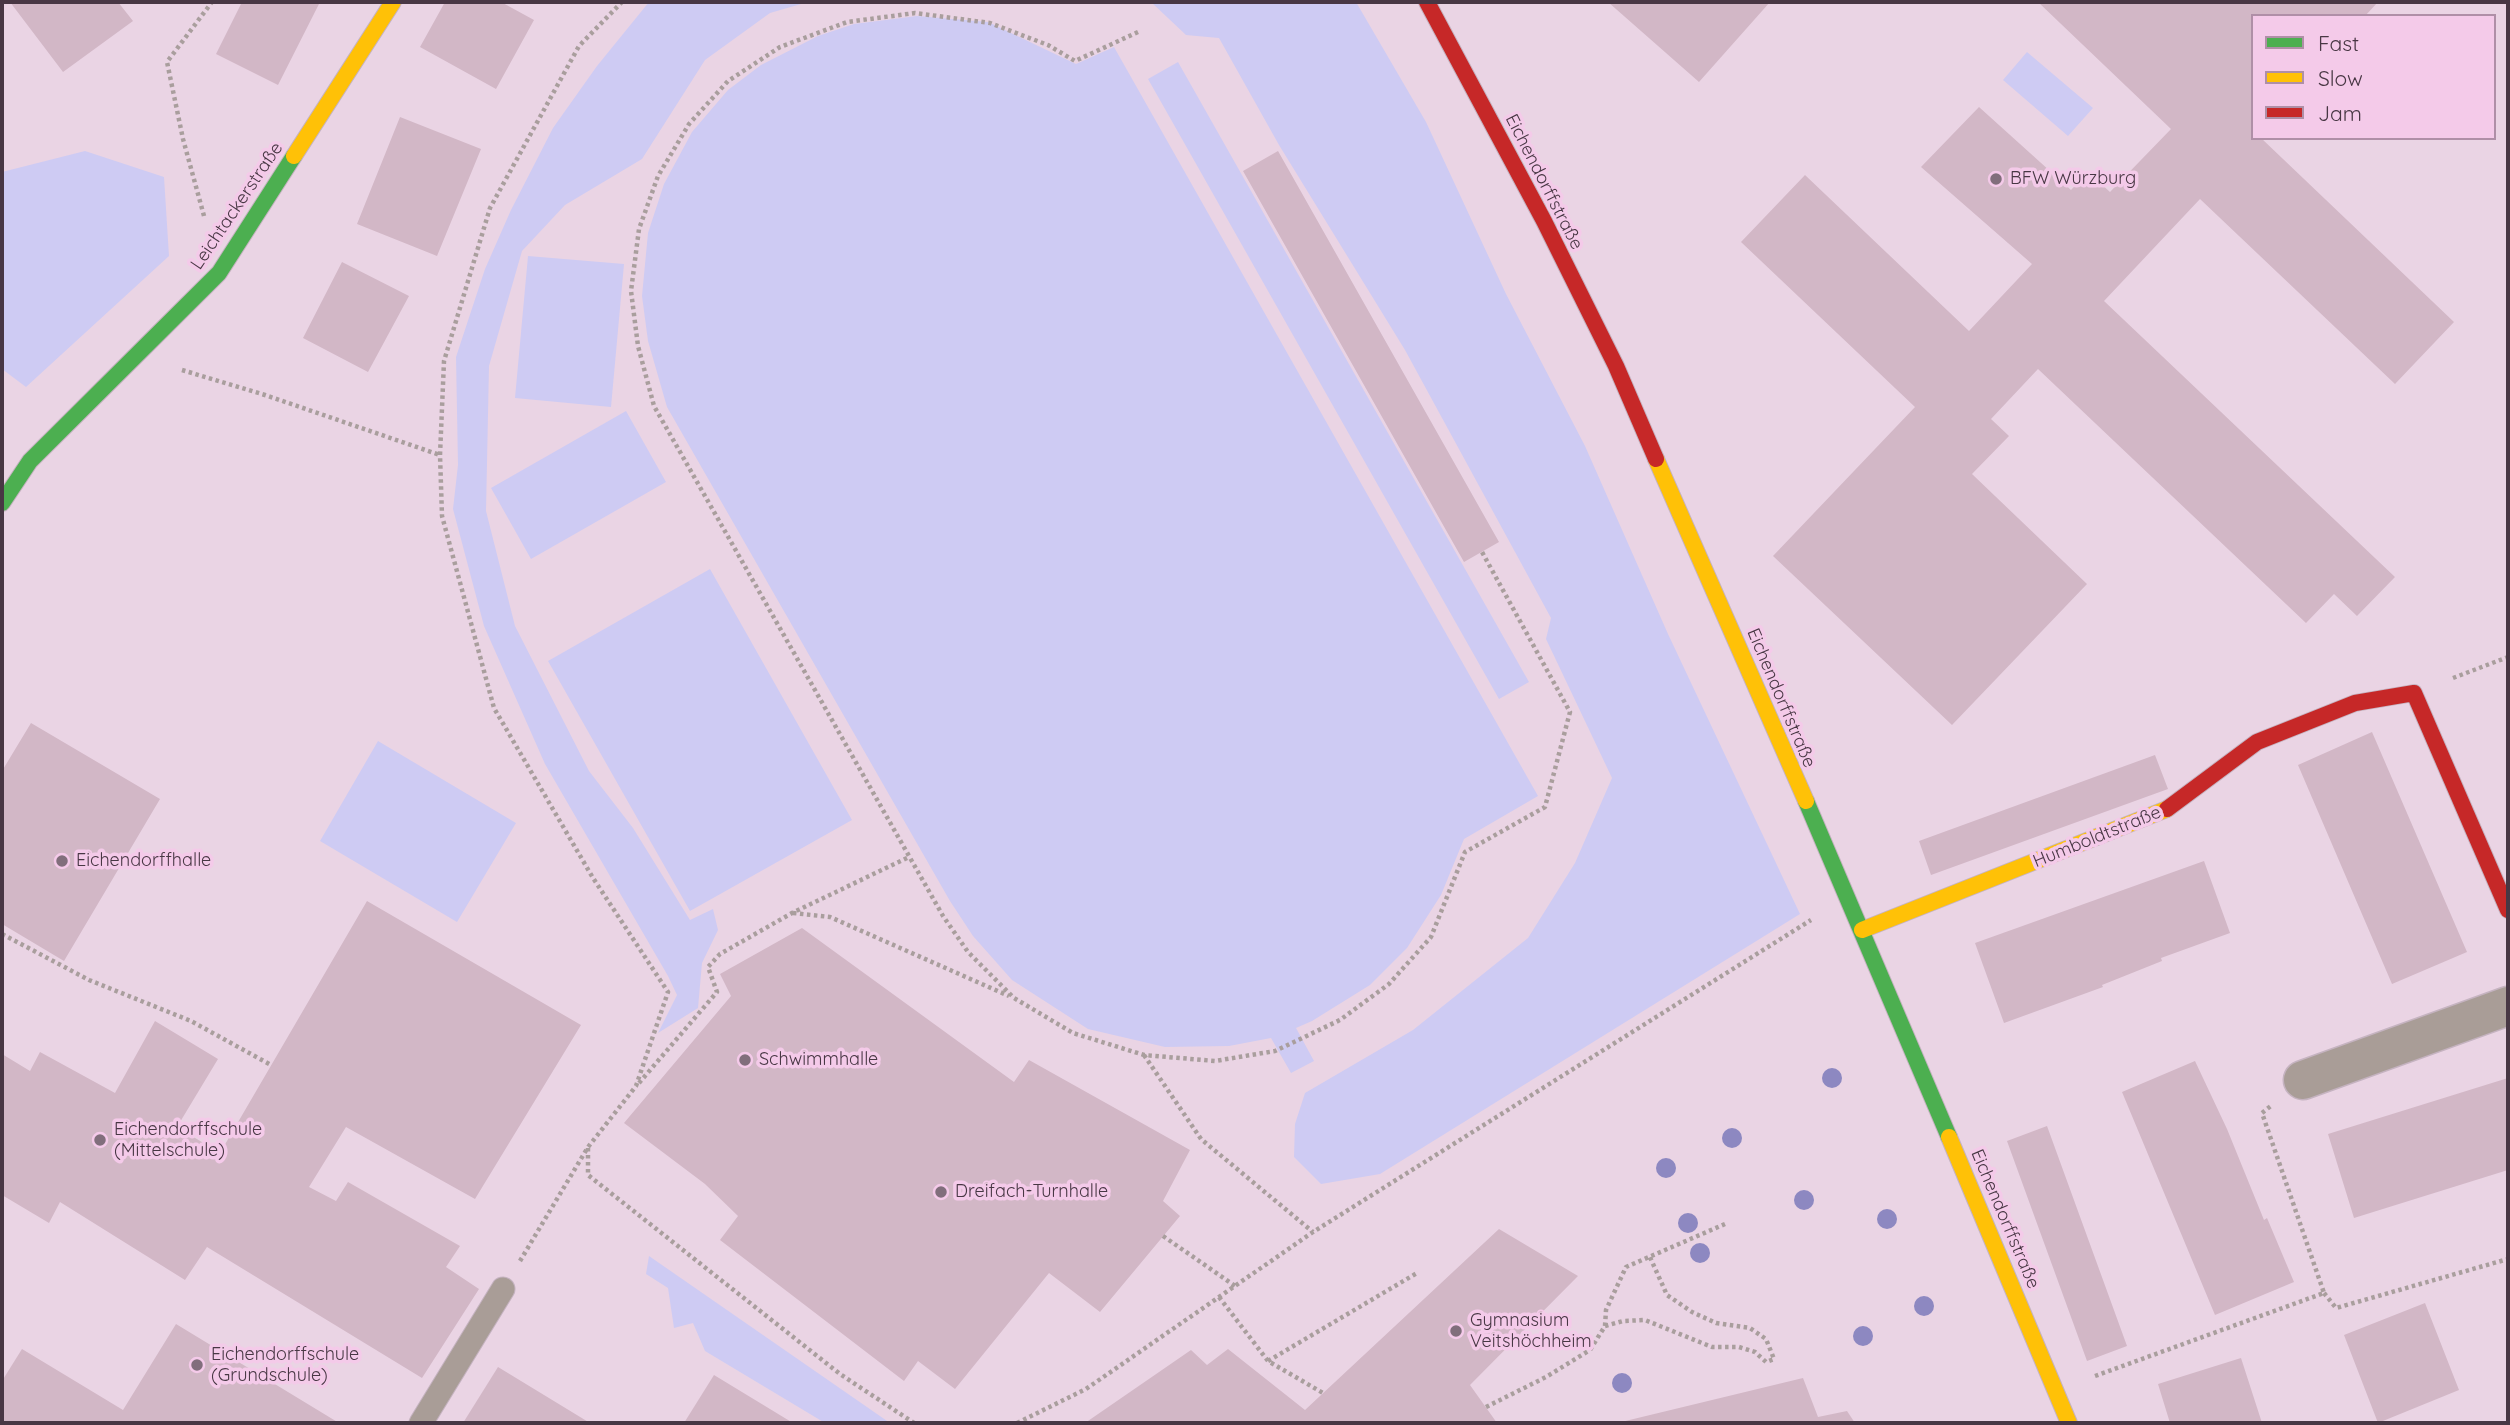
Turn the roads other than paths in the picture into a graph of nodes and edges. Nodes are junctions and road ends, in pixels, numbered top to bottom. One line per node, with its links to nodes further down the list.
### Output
1 (393, 2): 3 (street, Leichtackerstraße)
2 (1427, 2): 5 (street, Eichendorffstraße)
3 (2, 503)
4 (2508, 910): 5 (street, Humboldtstraße)
5 (1861, 930): 10 (street, Eichendorffstraße)
6 (2508, 1006): 7 (street)
7 (2303, 1080)
8 (503, 1289): 9 (lane)
9 (421, 1423)
10 (2069, 1423)

